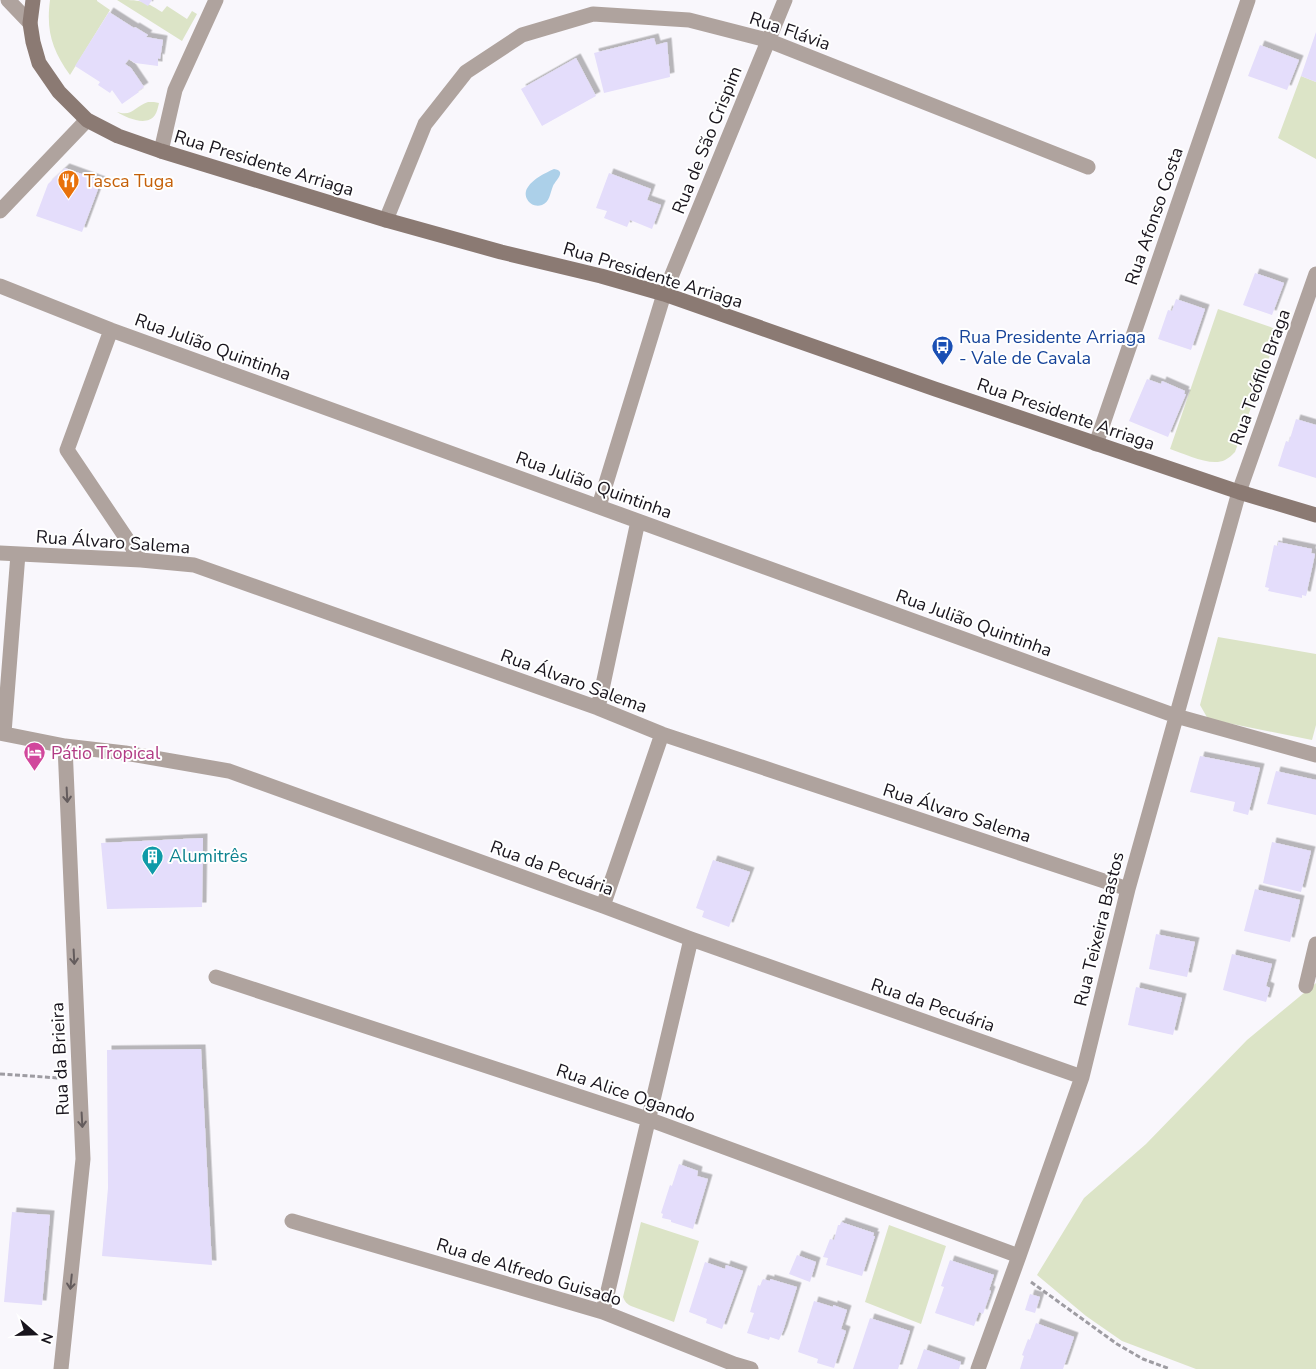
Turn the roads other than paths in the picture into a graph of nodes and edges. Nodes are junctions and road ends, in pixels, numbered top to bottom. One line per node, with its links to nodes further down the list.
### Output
1 (8, 0): 6 (street)
2 (33, 0): 6 (street, Rua Presidente Arriaga)
3 (216, 0): 9 (street)
4 (785, 0): 7 (street, Rua de São Crispim)
5 (1248, 0): 17 (street, Rua Afonso Costa)
6 (30, 22): 8 (street, Rua Presidente Arriaga)
7 (768, 40): 10 (street, Rua Flávia); 12 (street, Rua Flávia); 15 (street, Rua de São Crispim)
8 (87, 120): 9 (street, Rua Presidente Arriaga); 11 (street)
9 (161, 151): 12 (street, Rua Presidente Arriaga)
10 (1088, 167)
11 (0, 211)
12 (386, 220): 15 (street, Rua Presidente Arriaga)
13 (1316, 274): 18 (street, Rua Teófilo Braga)
14 (0, 286): 16 (street, Rua Julião Quintinha)
15 (664, 294): 17 (street, Rua Presidente Arriaga); 19 (street, Rua de São Crispim)
16 (111, 330): 19 (street, Rua Julião Quintinha); 24 (street)
17 (1096, 444): 18 (street, Rua Presidente Arriaga)
18 (1239, 492): 20 (street, Rua Presidente Arriaga); 26 (street, Rua Teixeira Bastos)
19 (599, 506): 21 (street, Rua Julião Quintinha)
20 (1316, 515)
21 (638, 521): 25 (street); 26 (street, Rua Julião Quintinha)
22 (0, 552): 23 (street, Rua Álvaro Salema)
23 (18, 554): 24 (street, Rua Álvaro Salema); 27 (street)
24 (141, 560): 25 (street, Rua Álvaro Salema)
25 (598, 708): 28 (street, Rua Álvaro Salema)
26 (1176, 716): 30 (street, Rua Julião Quintinha); 31 (street, Rua Teixeira Bastos)
27 (2, 733): 29 (street, Rua da Pecuária)
28 (662, 734): 31 (street, Rua Álvaro Salema); 32 (street)
29 (65, 746): 32 (street, Rua da Pecuária); 43 (street, Rua da Brieira, one-way to 43)
30 (1316, 756)
31 (1128, 889): 37 (street, Rua Teixeira Bastos)
32 (603, 906): 33 (street, Rua da Pecuária)
33 (691, 940): 37 (street, Rua da Pecuária); 38 (street)
34 (1316, 944): 36 (street)
35 (216, 977): 38 (street, Rua Alice Ogando)
36 (1306, 986)
37 (1082, 1077): 40 (street, Rua Teixeira Bastos)
38 (648, 1119): 40 (street, Rua Alice Ogando); 41 (street)
39 (292, 1221): 41 (street, Rua de Alfredo Guisado)
40 (1019, 1256): 45 (street, Rua Teixeira Bastos)
41 (603, 1312): 42 (street, Rua de Alfredo Guisado)
42 (735, 1366): 44 (street, Rua de Alfredo Guisado)
43 (61, 1369)
44 (752, 1369)
45 (978, 1369)

